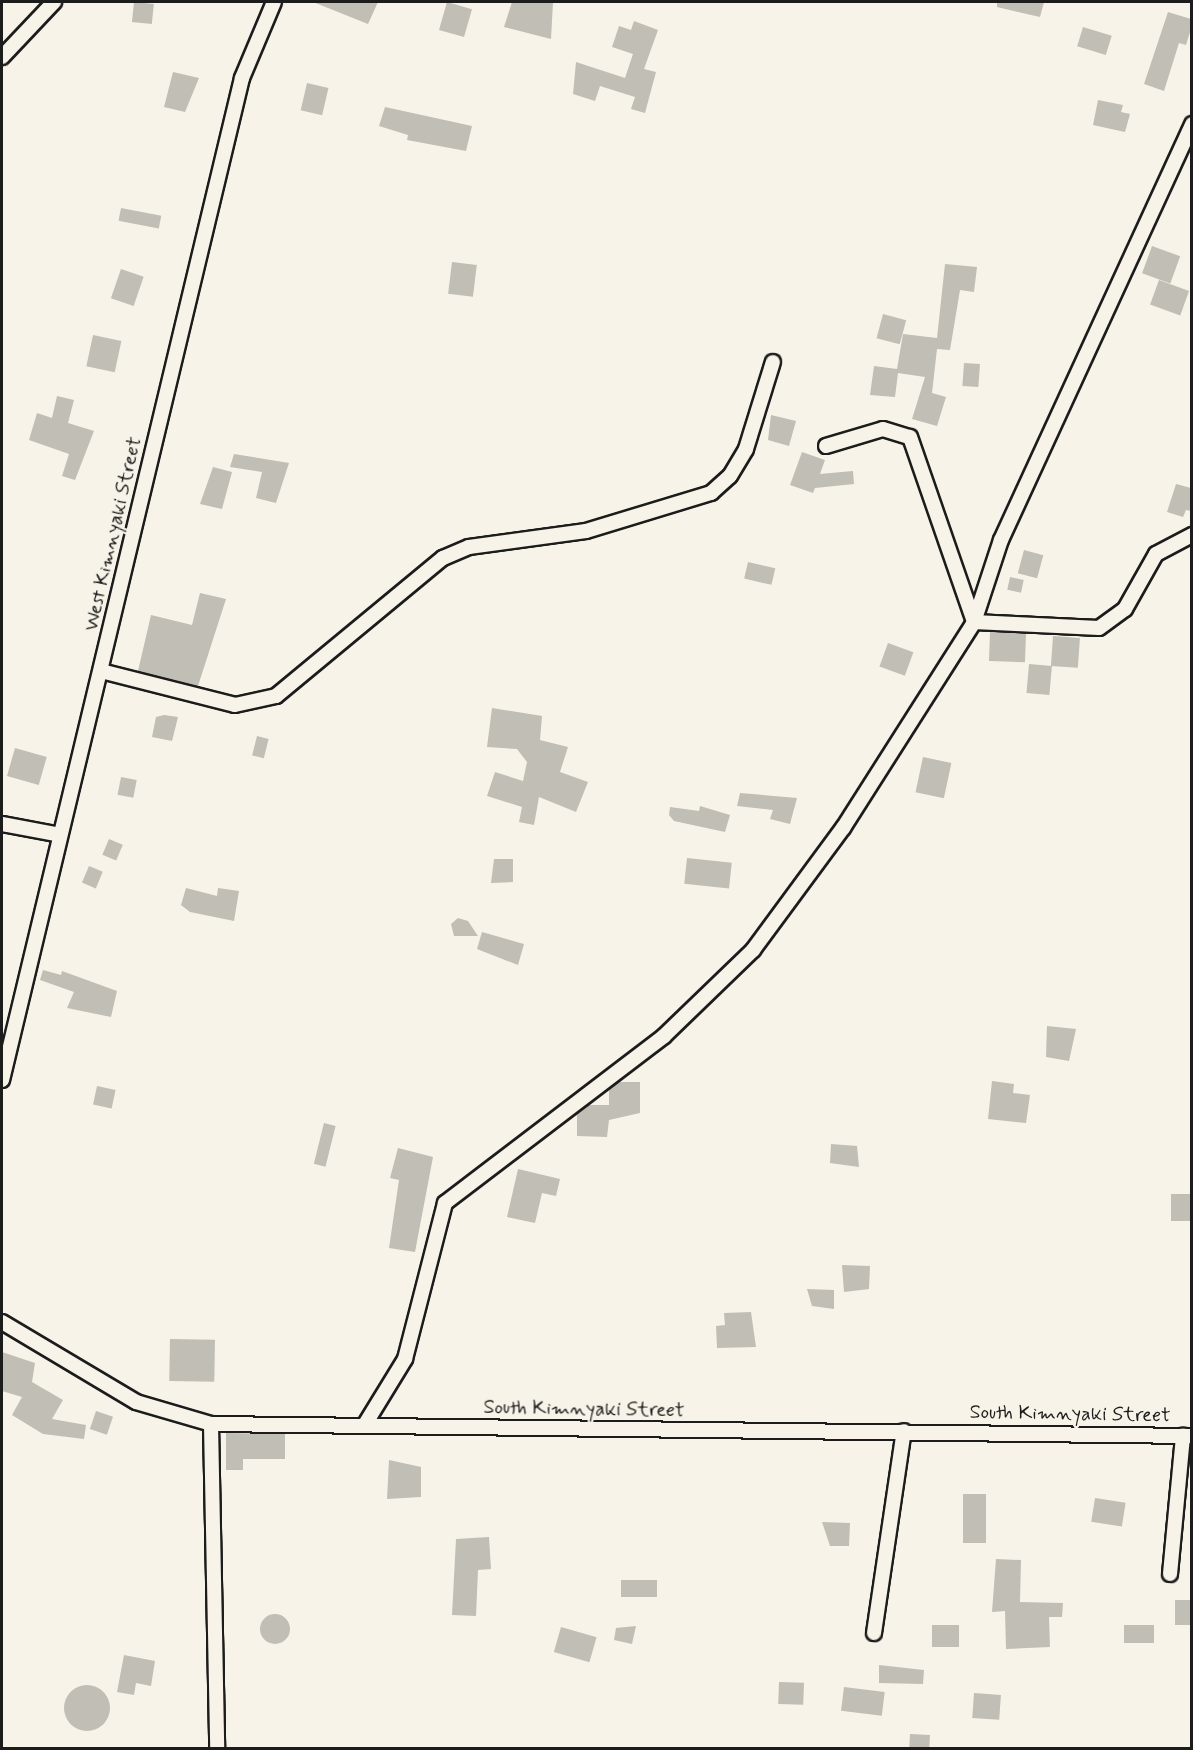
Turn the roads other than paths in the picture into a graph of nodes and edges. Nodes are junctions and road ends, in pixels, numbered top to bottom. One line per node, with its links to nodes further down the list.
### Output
1 (54, 2): 3 (street)
2 (274, 2): 9 (street, West Kimnyaki Street)
3 (2, 57)
4 (1191, 124): 8 (street)
5 (773, 362): 9 (street)
6 (826, 446): 8 (street)
7 (1191, 535): 8 (street)
8 (974, 622): 15 (street)
9 (101, 671): 11 (street, West Kimnyaki Street)
10 (2, 824): 11 (street)
11 (56, 834): 12 (street, West Kimnyaki Street)
12 (2, 1080)
13 (2, 1322): 14 (street, South Kimnyaki Street)
14 (211, 1424): 15 (street, South Kimnyaki Street); 20 (street)
15 (364, 1426): 16 (street, South Kimnyaki Street)
16 (903, 1431): 17 (street, South Kimnyaki Street); 19 (street)
17 (1187, 1436): 18 (street)
18 (1170, 1574)
19 (874, 1633)
20 (217, 1749)

